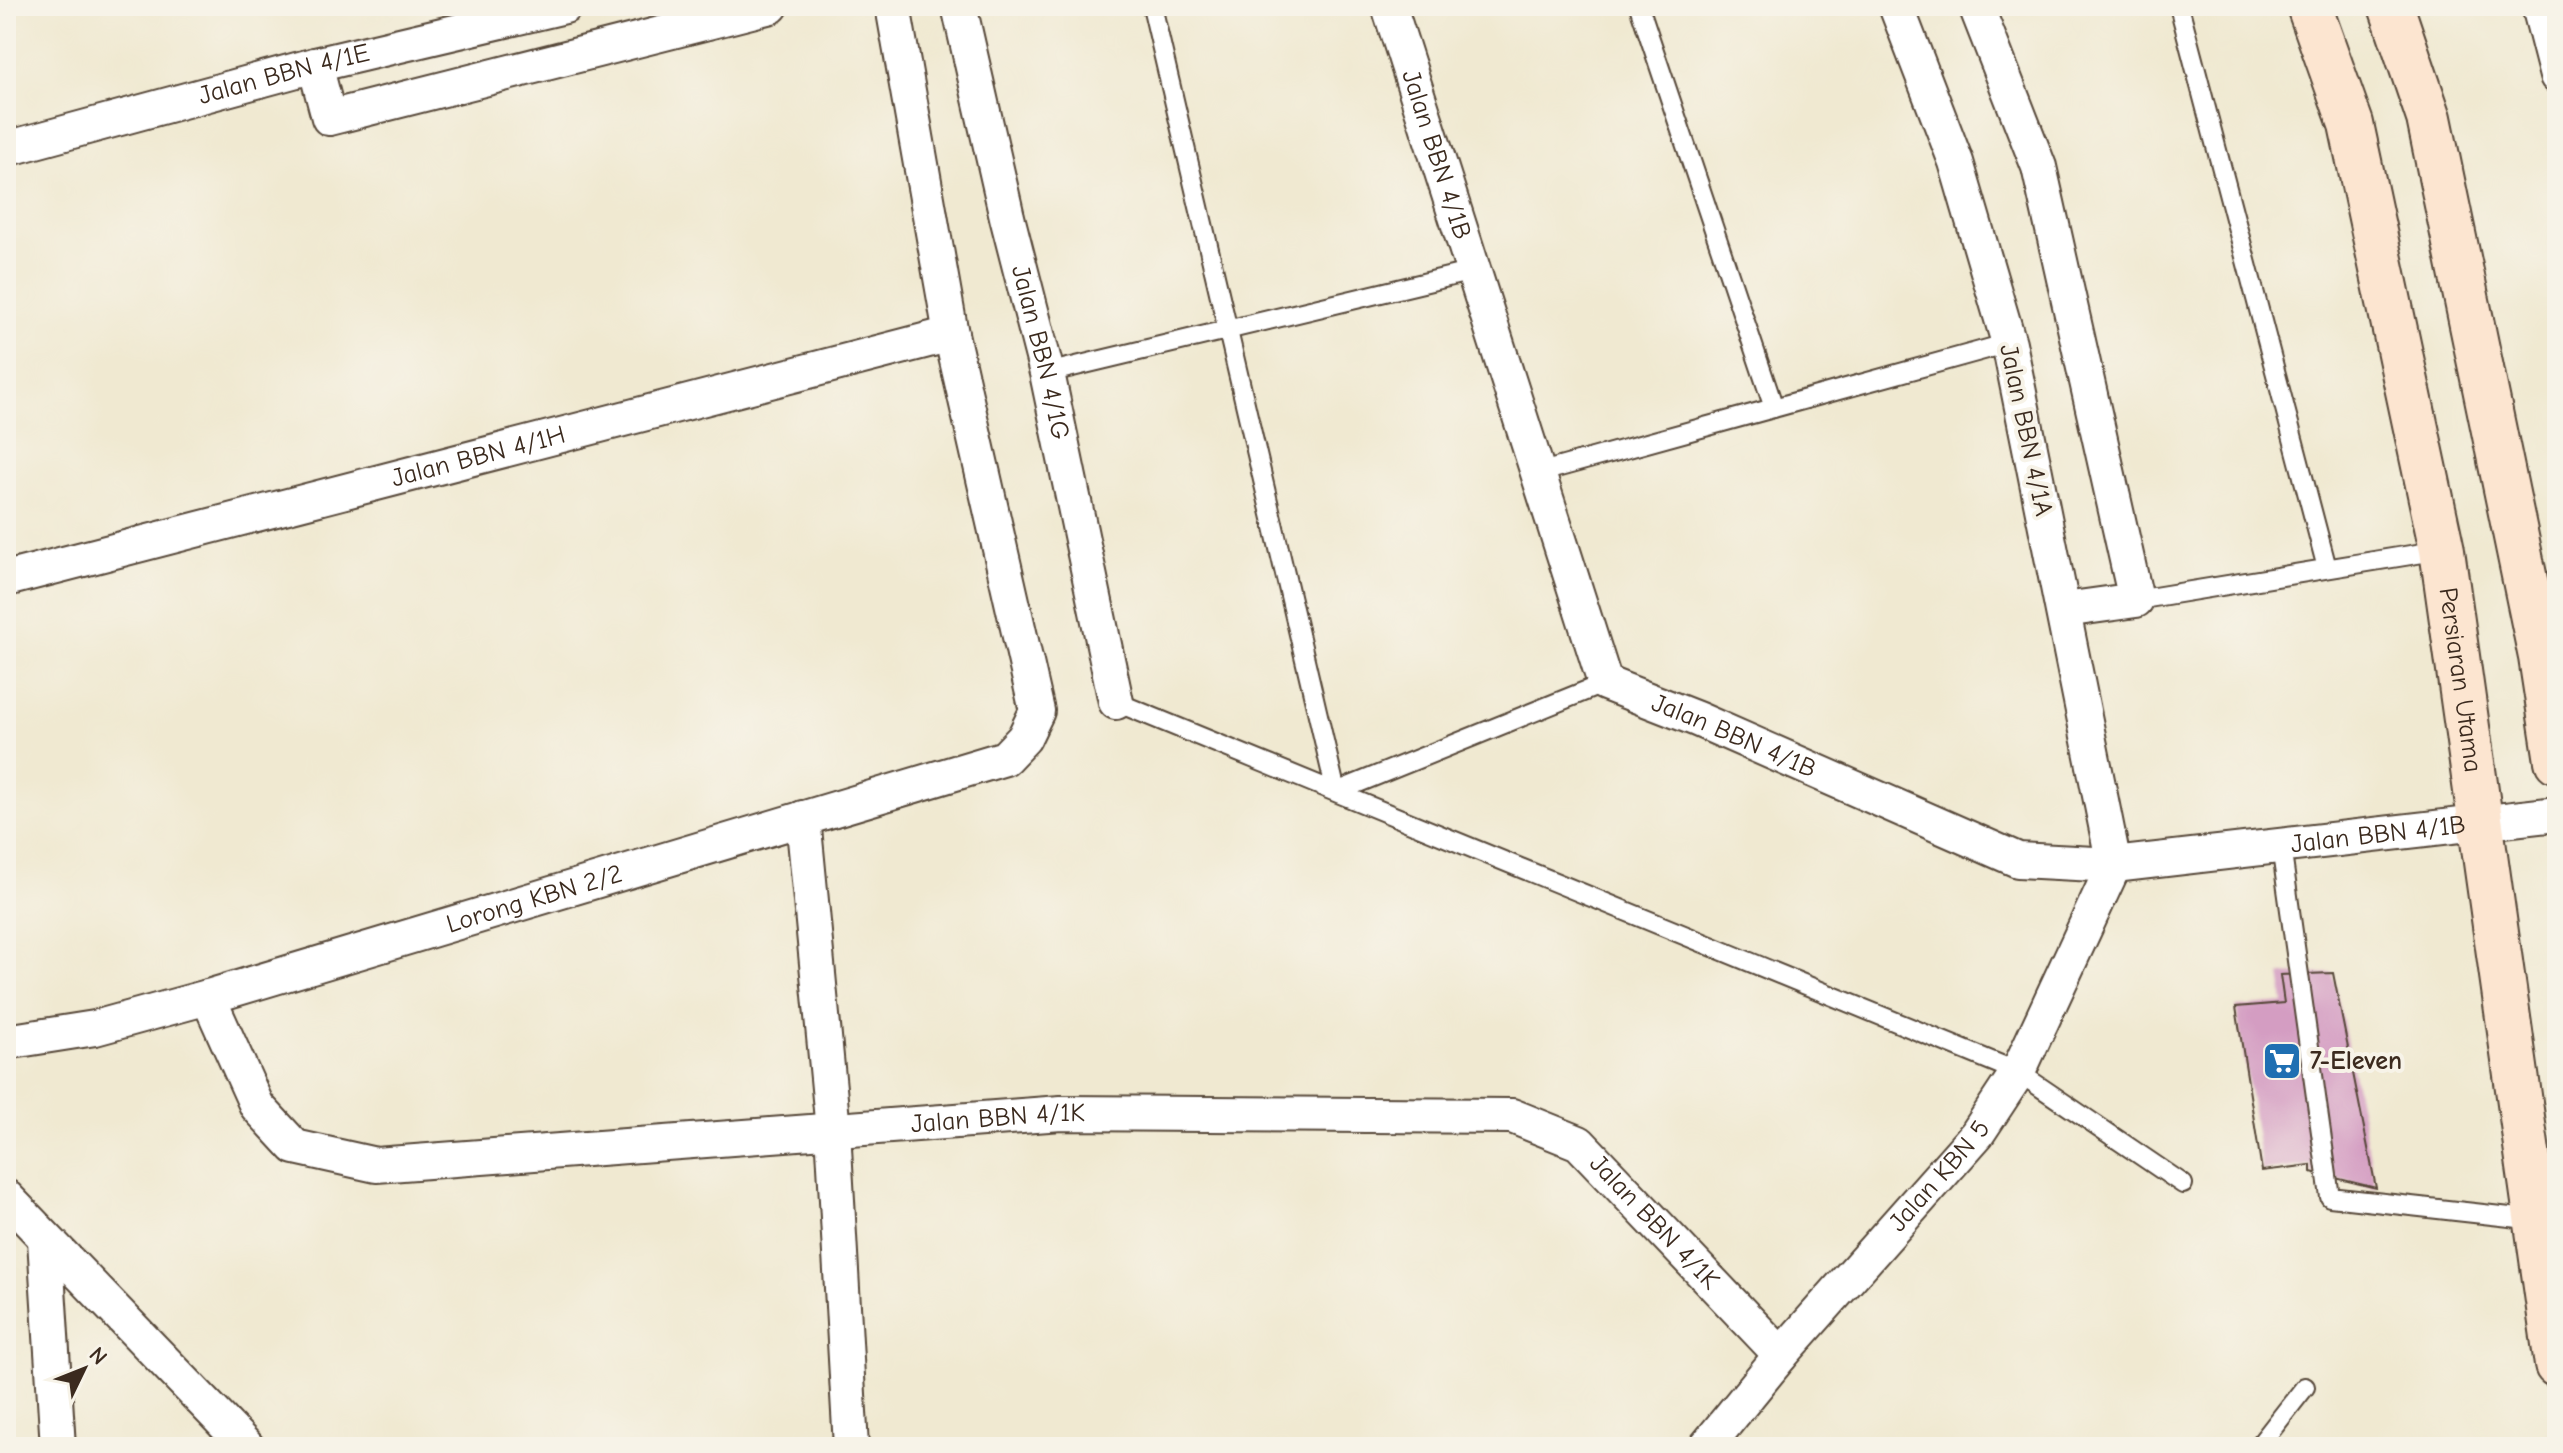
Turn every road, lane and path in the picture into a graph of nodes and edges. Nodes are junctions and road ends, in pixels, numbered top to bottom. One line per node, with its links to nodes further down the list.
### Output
1 (565, 6): 14 (street, Jalan BBN 4/1E)
2 (771, 6): 14 (street)
3 (893, 6): 19 (street)
4 (959, 6): 21 (street, Jalan BBN 4/1G)
5 (1152, 6): 18 (lane)
6 (1389, 6): 17 (street, Jalan BBN 4/1B)
7 (1639, 6): 22 (lane)
8 (1896, 6): 20 (street, Jalan BBN 4/1A)
9 (1976, 6): 27 (street)
10 (2179, 6): 25 (lane)
11 (2309, 6): 24 (main road, Persiaran Utama)
12 (2391, 6): 29 (main road)
13 (2539, 6): 15 (street)
14 (315, 65): 16 (street, Jalan BBN 4/1E)
15 (2557, 76)
16 (6, 149)
17 (1473, 271): 18 (lane); 23 (street, Jalan BBN 4/1B)
18 (1228, 331): 21 (lane); 33 (lane)
19 (951, 334): 26 (street, Jalan BBN 4/1H); 35 (street, Lorong KBN 2/2)
20 (2009, 343): 22 (lane); 28 (street, Jalan BBN 4/1A)
21 (1047, 373): 31 (street, Jalan BBN 4/1G)
22 (1774, 408): 23 (lane)
23 (1538, 473): 30 (street, Jalan BBN 4/1B)
24 (2442, 550): 25 (lane); 36 (main road, Persiaran Utama)
25 (2327, 568): 27 (lane)
26 (6, 579)
27 (2136, 600): 28 (street)
28 (2064, 610): 38 (street, Jalan BBN 4/1A)
29 (2549, 669): 32 (main road)
30 (1605, 683): 33 (lane); 38 (street, Jalan BBN 4/1B)
31 (1116, 702): 33 (lane)
32 (2557, 761)
33 (1336, 792): 41 (lane)
34 (2557, 814): 36 (street, Jalan BBN 4/1B)
35 (803, 818): 39 (street, Lorong KBN 2/2); 42 (street)
36 (2480, 823): 37 (street, Jalan BBN 4/1B); 45 (main road, Persiaran Utama)
37 (2281, 846): 38 (street, Jalan BBN 4/1B); 45 (lane)
38 (2114, 865): 41 (street, Jalan KBN 5)
39 (208, 997): 40 (street, Lorong KBN 2/2); 42 (street, Jalan BBN 4/1K)
40 (6, 1042)
41 (2018, 1072): 43 (lane); 47 (street, Jalan KBN 5)
42 (833, 1130): 47 (street, Jalan BBN 4/1K); 52 (street)
43 (2183, 1184)
44 (6, 1197): 46 (street)
45 (2537, 1220): 48 (main road, Persiaran Utama)
46 (45, 1239): 50 (street); 51 (street)
47 (1781, 1355): 53 (street, Jalan KBN 5)
48 (2557, 1365)
49 (2305, 1387): 54 (lane)
50 (58, 1447)
51 (247, 1447)
52 (851, 1447)
53 (1706, 1447)
54 (2258, 1447)

